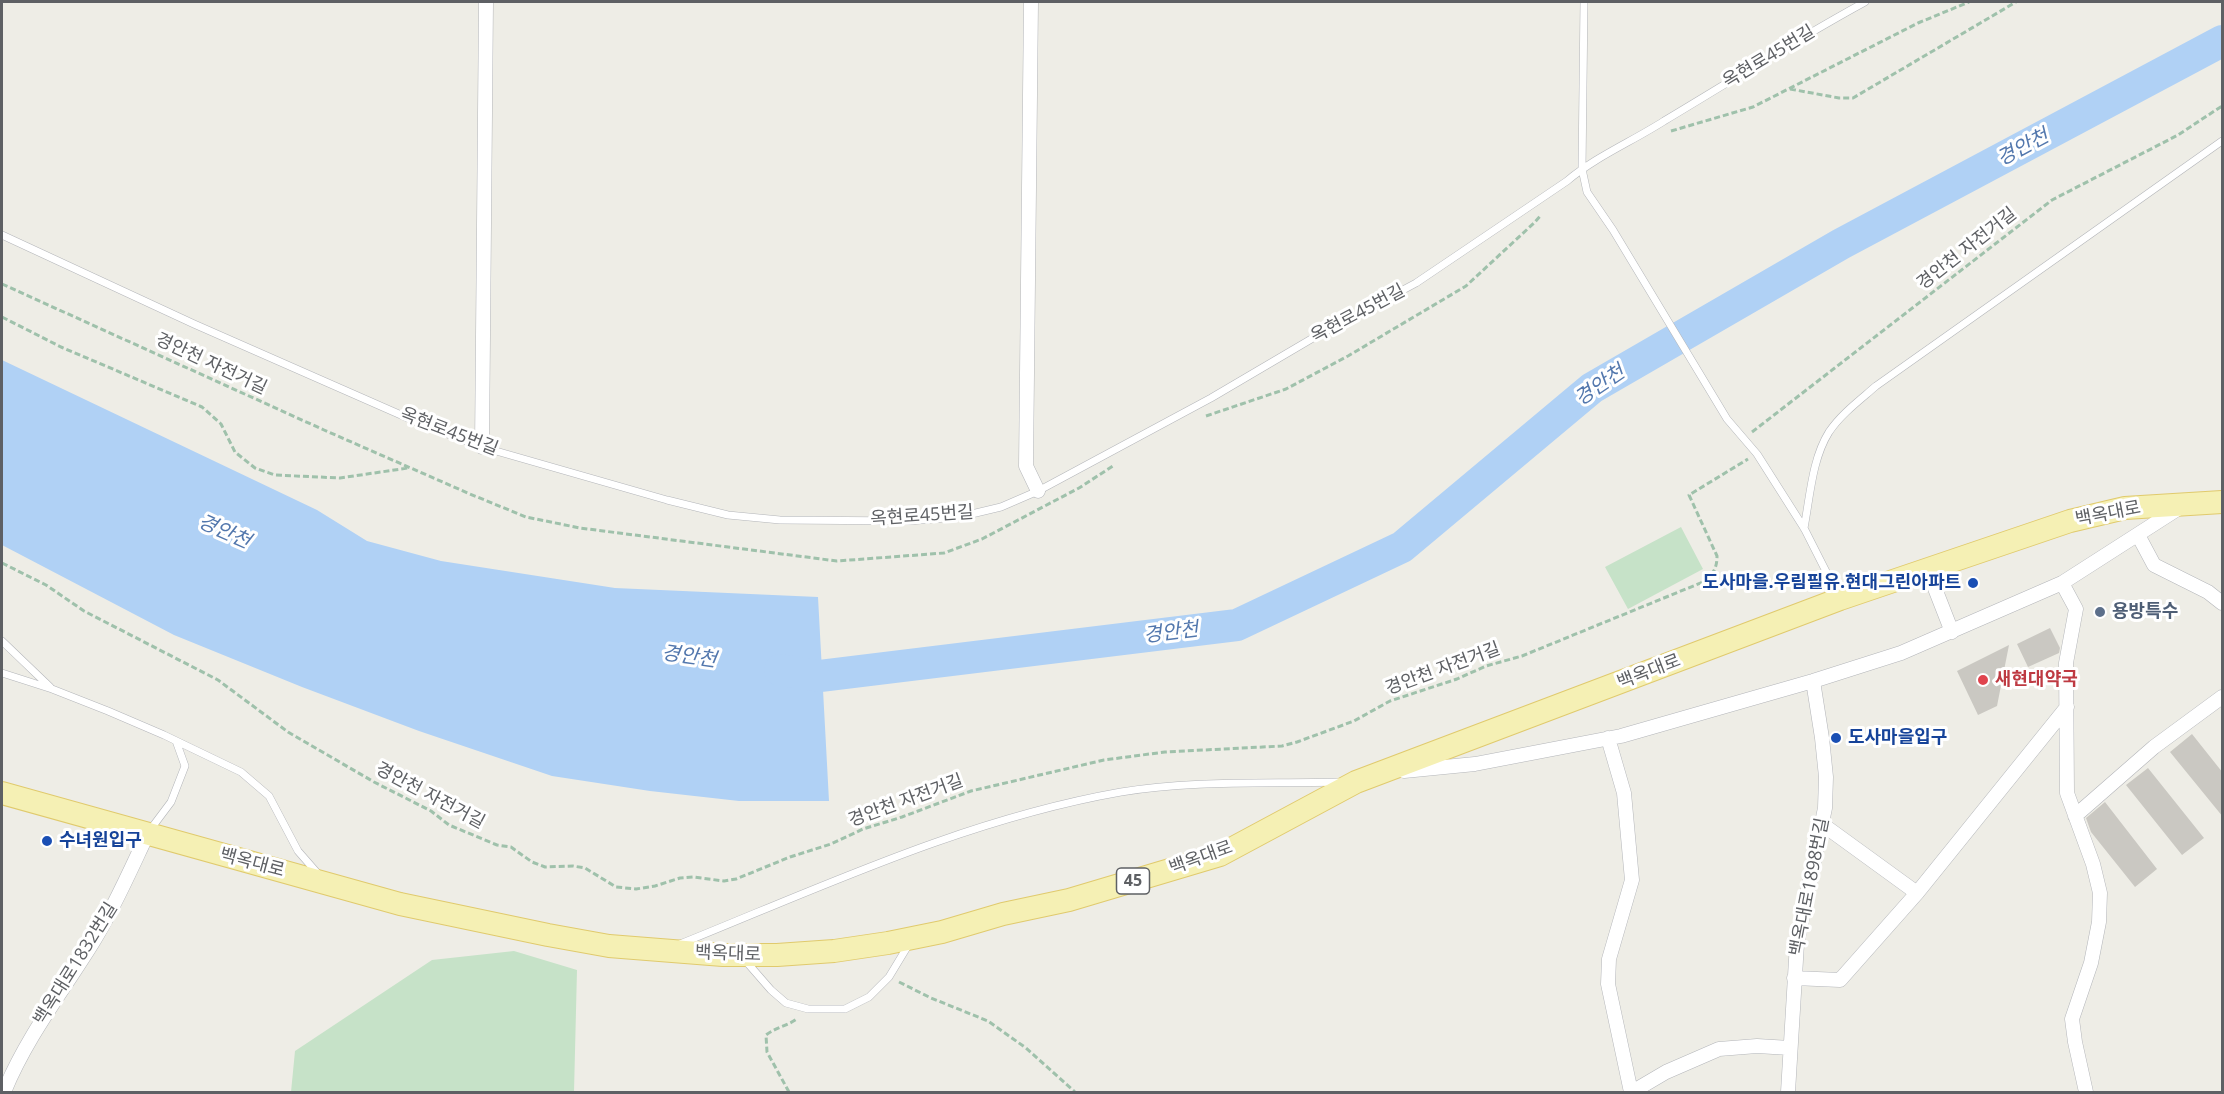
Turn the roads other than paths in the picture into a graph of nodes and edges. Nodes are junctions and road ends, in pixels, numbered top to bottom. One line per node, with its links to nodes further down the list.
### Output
1 (486, 2): 8 (street)
2 (1031, 2): 9 (street)
3 (1584, 2): 6 (lane)
4 (1865, 2): 6 (lane, 옥현로45번길)
5 (2223, 141): 12 (lane)
6 (1582, 169): 9 (lane, 옥현로45번길); 12 (lane)
7 (2, 235): 8 (lane, 옥현로45번길)
8 (482, 447): 9 (lane, 옥현로45번길)
9 (1038, 491)
10 (2223, 502): 11 (main road, 백옥대로 / 45)
11 (2186, 503): 13 (street); 14 (main road, 백옥대로 / 45)
12 (1804, 528): 16 (lane)
13 (2138, 535): 15 (street); 17 (street)
14 (1927, 568): 16 (main road, 백옥대로 / 45); 18 (street)
15 (2062, 583): 18 (street); 24 (street)
16 (1840, 599): 27 (main road, 백옥대로 / 45)
17 (2223, 603)
18 (1952, 632): 21 (street)
19 (2, 641): 22 (lane)
20 (2, 673): 22 (lane)
21 (1814, 681): 25 (street); 31 (street, 백옥대로1898번길)
22 (52, 689): 26 (lane)
23 (2223, 697): 30 (street)
24 (2067, 707): 30 (street); 34 (street)
25 (1608, 738): 27 (street); 41 (street)
26 (176, 741): 32 (lane); 33 (lane)
27 (1378, 774): 28 (main road, 백옥대로 / 45)
28 (1356, 782): 35 (main road, 백옥대로 / 45); 36 (lane)
29 (2, 793): 32 (main road, 백옥대로 / 45)
30 (2075, 816): 43 (street)
31 (1822, 824): 34 (street); 38 (street, 백옥대로1898번길)
32 (147, 835): 33 (main road, 백옥대로 / 45); 40 (street, 백옥대로1832번길)
33 (327, 884): 36 (main road, 백옥대로 / 45)
34 (1917, 893): 38 (street)
35 (913, 938): 37 (main road, 백옥대로 / 45); 37 (lane)
36 (662, 951): 37 (main road, 백옥대로 / 45)
37 (741, 955)
38 (1794, 978): 39 (street, 백옥대로1898번길)
39 (1790, 1048): 41 (street); 42 (street, 백옥대로1898번길)
40 (4, 1092)
41 (1632, 1092)
42 (1788, 1092)
43 (2086, 1092)

